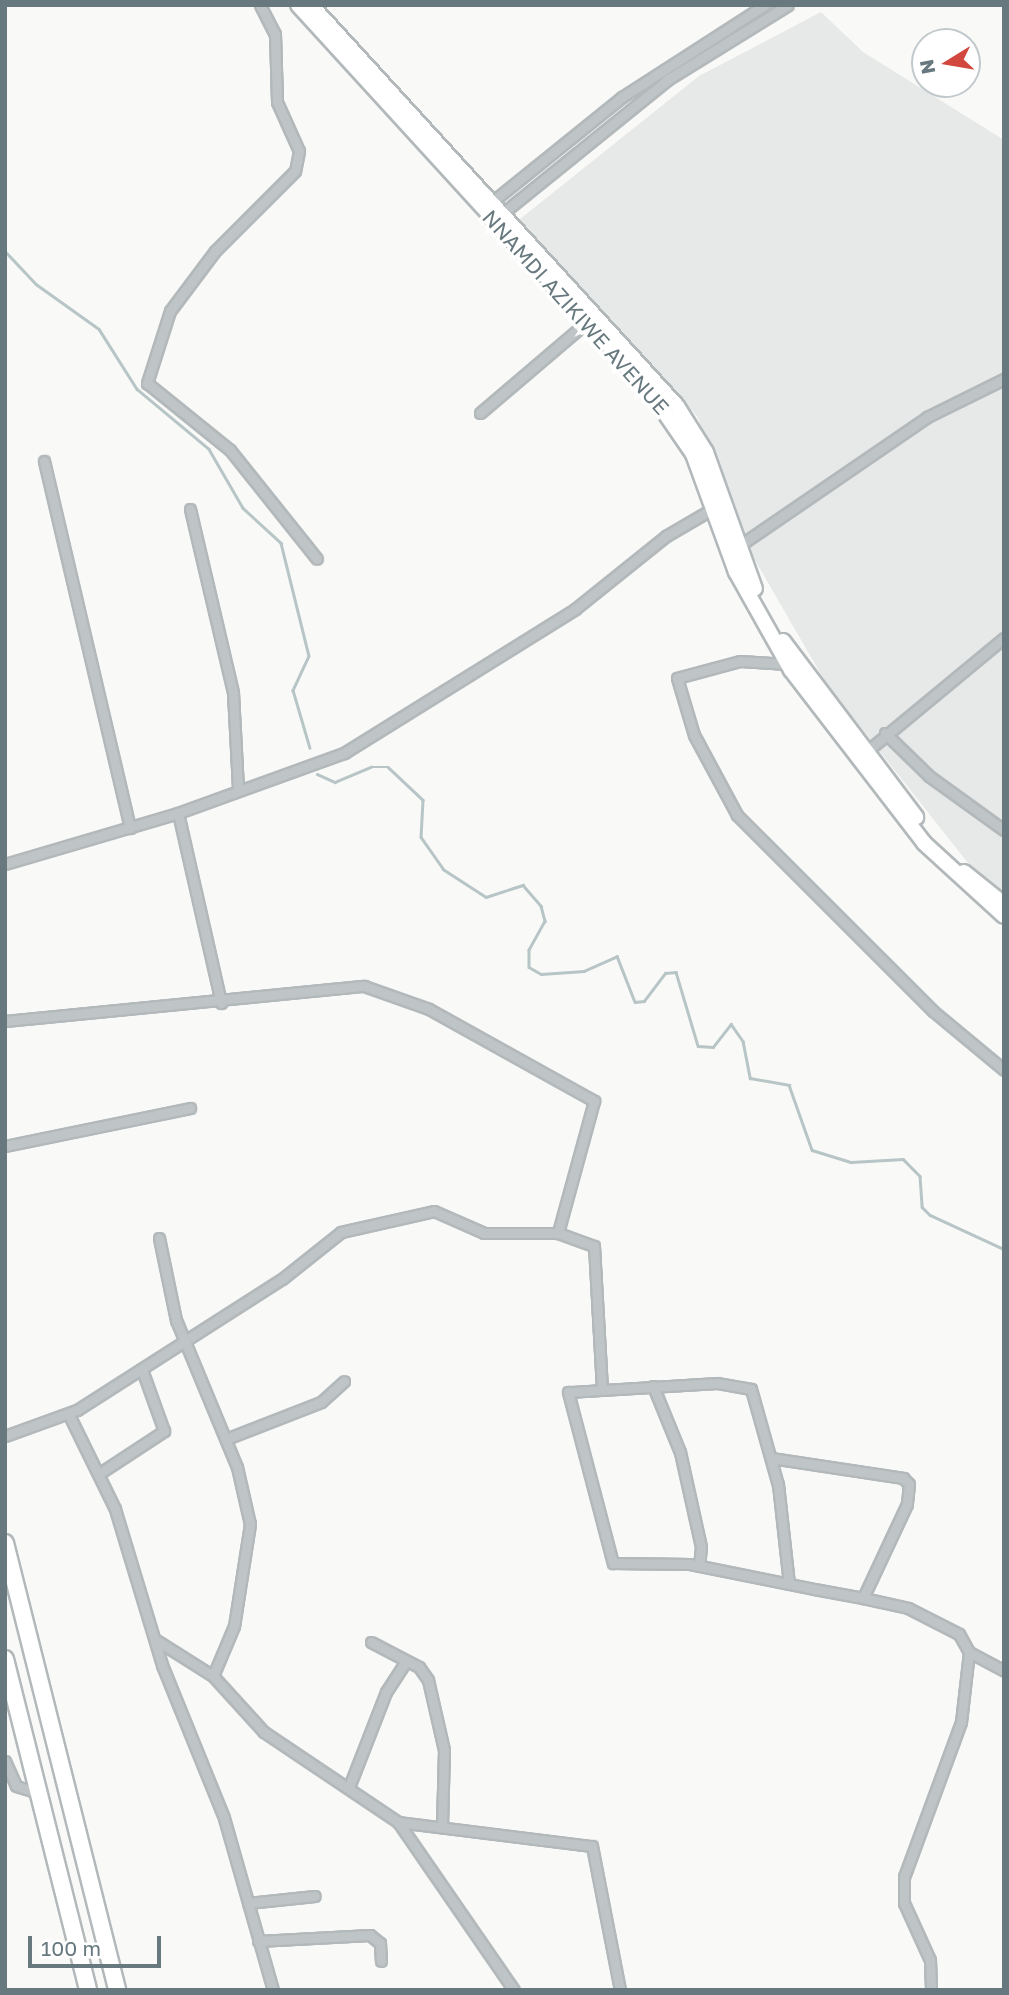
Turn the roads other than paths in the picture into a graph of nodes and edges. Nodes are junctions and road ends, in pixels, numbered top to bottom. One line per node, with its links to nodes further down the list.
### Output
1 (260, 5): 15 (street)
2 (298, 5): 8 (main road, NNAMDI AZIKIWE AVENUE)
3 (311, 5): 6 (main road, NNAMDI AZIKIWE AVENUE)
4 (765, 5): 6 (street)
5 (789, 5): 7 (street)
6 (492, 202): 7 (main road, NNAMDI AZIKIWE AVENUE)
7 (503, 214): 14 (main road, NNAMDI AZIKIWE AVENUE)
8 (587, 322): 10 (street); 12 (main road, NNAMDI AZIKIWE AVENUE)
9 (1004, 379): 14 (street)
10 (480, 413)
11 (44, 461): 22 (street)
12 (713, 508): 14 (main road, NNAMDI AZIKIWE AVENUE); 20 (street)
13 (190, 509): 20 (street)
14 (733, 550): 17 (main road, NNAMDI AZIKIWE AVENUE); 19 (main road, NNAMDI AZIKIWE AVENUE)
15 (317, 559)
16 (1004, 638): 18 (street)
17 (788, 664): 26 (main road, NNAMDI AZIKIWE AVENUE); 29 (street)
18 (886, 733): 19 (street); 23 (street)
19 (866, 751): 25 (main road, NNAMDI AZIKIWE AVENUE)
20 (238, 789): 21 (street)
21 (178, 813): 22 (street); 27 (street)
22 (131, 828): 24 (street)
23 (1004, 830)
24 (5, 864)
25 (1004, 904)
26 (1004, 916)
27 (221, 1003): 28 (street); 32 (street)
28 (5, 1021)
29 (1004, 1070)
30 (190, 1108): 31 (street)
31 (5, 1146)
32 (558, 1233): 34 (street); 38 (street)
33 (159, 1238): 34 (street)
34 (184, 1344): 35 (street); 41 (street)
35 (142, 1370): 39 (street); 43 (street)
36 (344, 1381): 41 (street)
37 (653, 1386): 38 (street); 42 (street); 45 (street)
38 (602, 1390): 45 (street)
39 (69, 1415): 40 (street); 43 (street)
40 (5, 1436)
41 (226, 1438): 54 (street)
42 (771, 1458): 46 (street); 47 (street)
43 (100, 1473): 48 (street)
44 (5, 1543): 65 (highway)
45 (699, 1566): 46 (street)
46 (789, 1584): 47 (street)
47 (863, 1598): 50 (street)
48 (156, 1640): 54 (street); 61 (street)
49 (371, 1642): 52 (street)
50 (970, 1652): 53 (street); 69 (street)
51 (5, 1659): 57 (highway)
52 (406, 1661): 56 (street); 59 (street)
53 (1004, 1671)
54 (213, 1676): 56 (street)
55 (5, 1761): 57 (street)
56 (349, 1787): 58 (street)
57 (38, 1793): 64 (highway)
58 (398, 1822): 59 (street); 67 (street)
59 (442, 1824): 68 (street)
60 (315, 1896): 61 (street)
61 (248, 1903): 62 (street)
62 (258, 1941): 63 (street); 66 (street)
63 (382, 1961)
64 (88, 1990)
65 (117, 1990)
66 (273, 1990)
67 (514, 1990)
68 (620, 1990)
69 (931, 1990)

